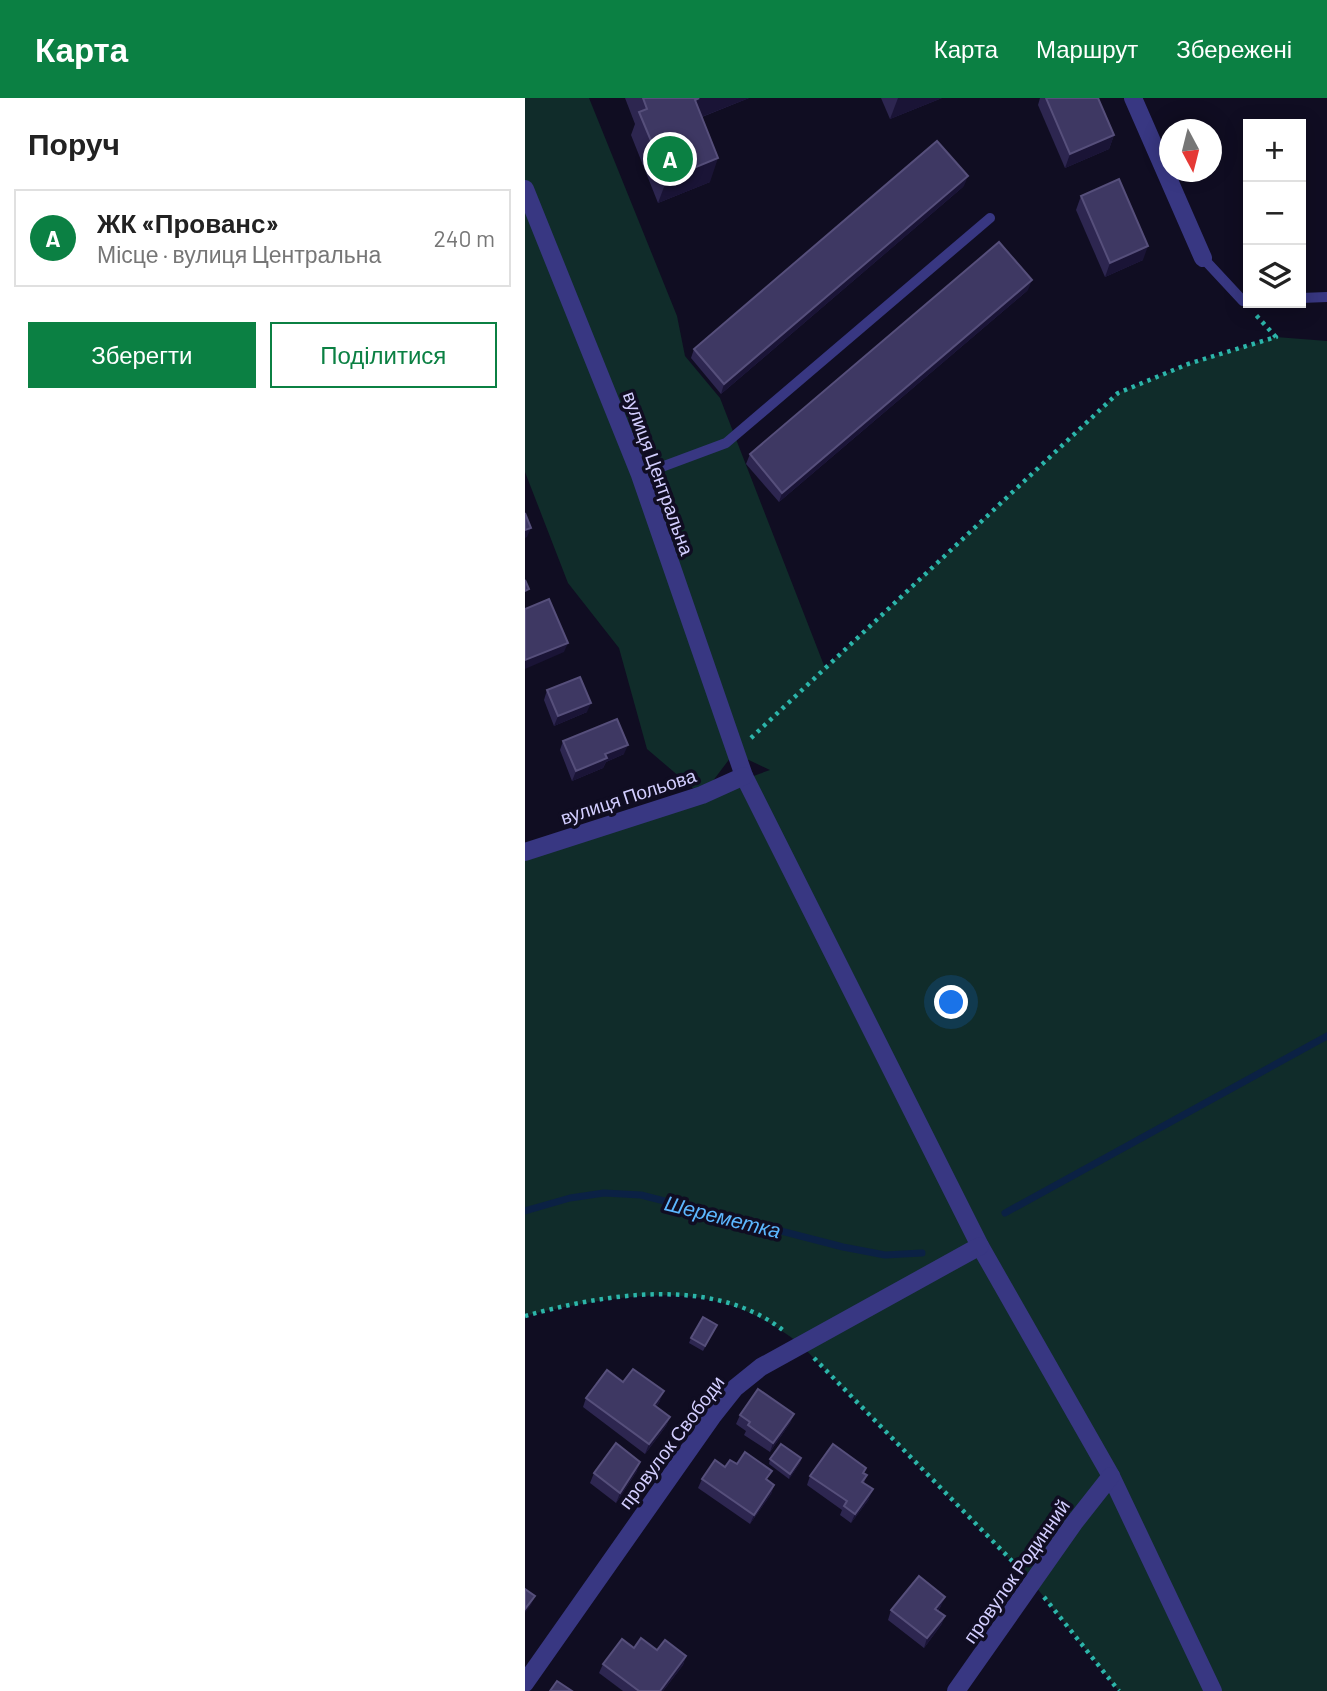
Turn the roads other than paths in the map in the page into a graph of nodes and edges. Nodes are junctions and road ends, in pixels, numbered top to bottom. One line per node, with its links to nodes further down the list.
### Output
1 (1133, 98): 4 (street)
2 (525, 188): 8 (street, вулиця Центральна)
3 (990, 218): 8 (lane)
4 (1203, 258): 7 (lane)
5 (1327, 297): 6 (lane)
6 (1306, 298)
7 (1243, 299)
8 (640, 475): 9 (street, вулиця Центральна)
9 (744, 776): 10 (street, вулиця Польова); 11 (street, вулиця Центральна)
10 (525, 852)
11 (980, 1246): 12 (street, вулиця Центральна); 13 (street, провулок Свободи)
12 (1111, 1476): 14 (street, провулок Родинний); 15 (street, вулиця Центральна)
13 (525, 1683)
14 (956, 1691)
15 (1213, 1691)

